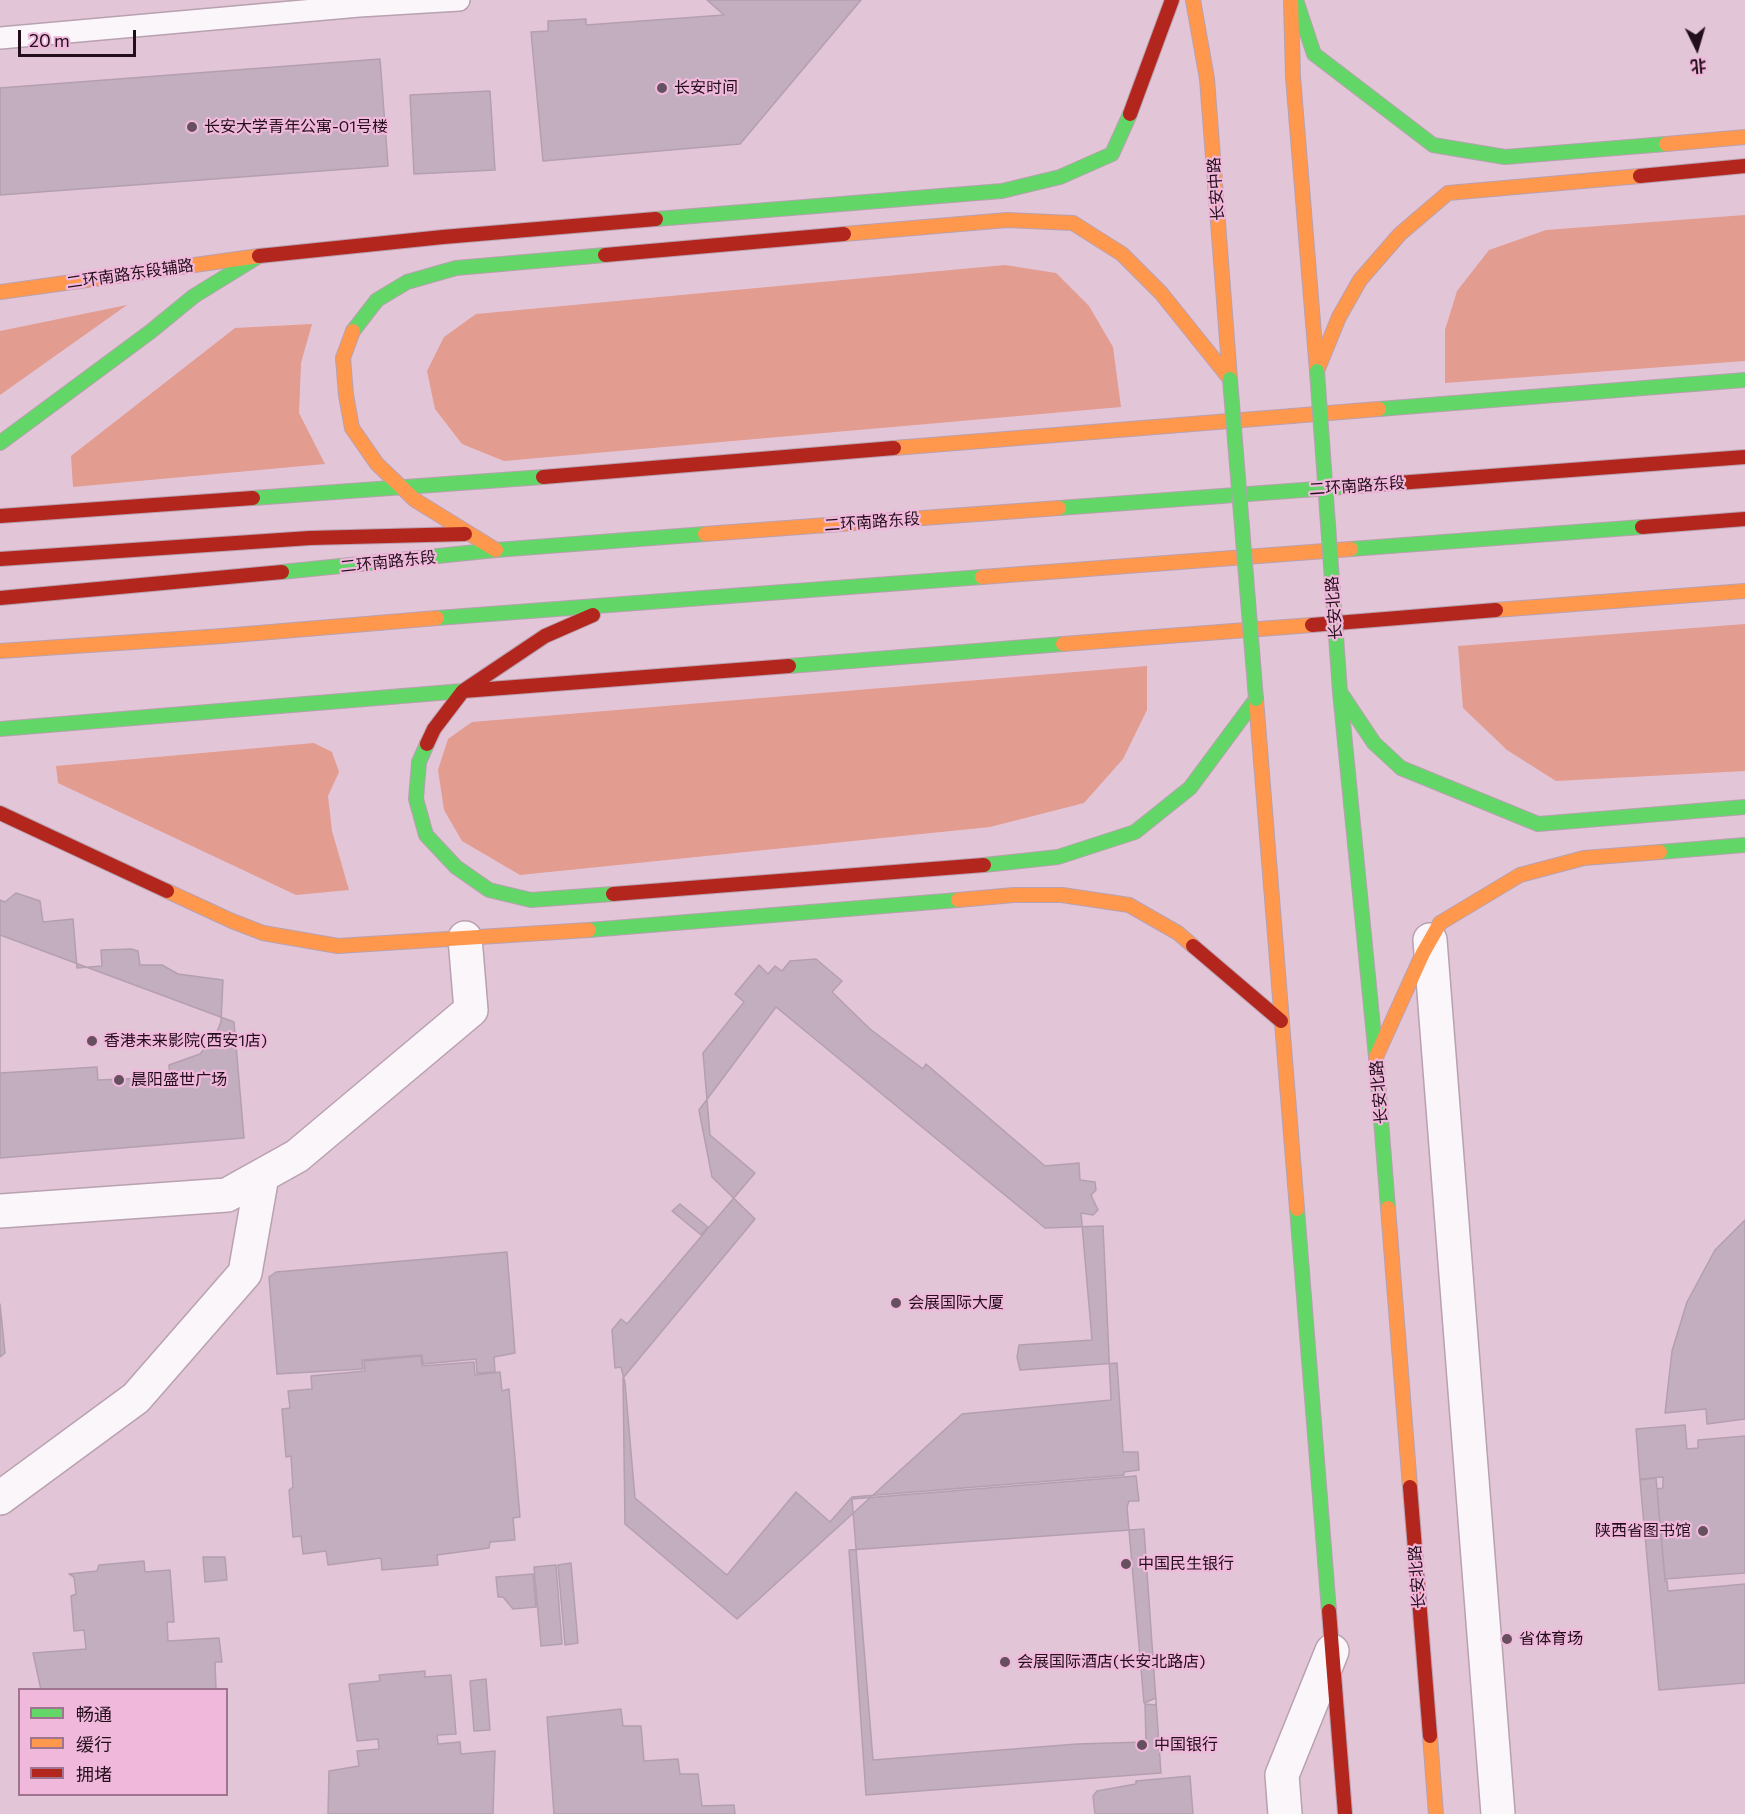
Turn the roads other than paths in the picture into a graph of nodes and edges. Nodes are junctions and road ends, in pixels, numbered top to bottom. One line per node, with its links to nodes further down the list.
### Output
1 (459, 0): 6 (lane)
2 (1172, 0): 9 (main road, 二环南路东段辅路)
3 (1193, 0): 12 (main road, 长安中路)
4 (1291, 0): 11 (main road)
5 (1296, 0): 7 (main road)
6 (0, 38)
7 (1745, 136)
8 (1745, 166): 11 (main road)
9 (259, 256): 10 (main road, 二环南路东段辅路); 14 (main road)
10 (0, 292)
11 (1317, 371): 27 (main road, 长安北路, bridge)
12 (1230, 379): 16 (main road); 28 (main road, bridge)
13 (1745, 380): 16 (main road)
14 (0, 443)
15 (1745, 457): 20 (main road, 二环南路东段)
16 (400, 487): 17 (main road); 19 (main road)
17 (0, 516)
18 (1745, 519): 24 (main road)
19 (469, 534): 20 (main road); 21 (main road)
20 (496, 550): 23 (main road, 二环南路东段)
21 (0, 559)
22 (1745, 591): 26 (main road)
23 (0, 598)
24 (613, 605): 25 (main road); 26 (main road)
25 (0, 651)
26 (463, 691): 28 (main road); 29 (main road)
27 (1340, 692): 30 (main road); 36 (main road, 长安北路)
28 (1256, 699): 35 (main road)
29 (0, 729)
30 (1745, 807)
31 (0, 813): 33 (main road)
32 (1745, 845): 34 (main road)
33 (465, 938): 35 (main road); 37 (street)
34 (1430, 940): 36 (main road); 44 (street)
35 (1281, 1021): 40 (main road)
36 (1376, 1057): 43 (main road, 长安北路)
37 (262, 1176): 38 (street); 39 (street)
38 (0, 1211)
39 (0, 1498)
40 (1332, 1651): 41 (street); 42 (main road)
41 (1285, 1814)
42 (1345, 1814)
43 (1436, 1814)
44 (1498, 1814)

